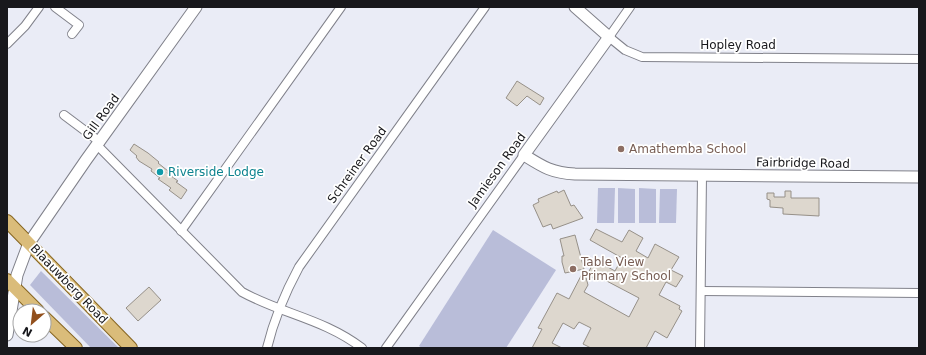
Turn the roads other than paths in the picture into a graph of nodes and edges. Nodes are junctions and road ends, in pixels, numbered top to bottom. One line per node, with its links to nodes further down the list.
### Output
1 (39, 7): 10 (street)
2 (55, 7): 8 (street)
3 (196, 7): 13 (street, Gill Road)
4 (341, 7): 18 (street)
5 (485, 7): 24 (street, Schreiner Road)
6 (575, 7): 9 (street, Hopley Road)
7 (630, 7): 9 (street, Jamieson Road)
8 (72, 34)
9 (609, 37): 11 (street, Hopley Road); 14 (street, Jamieson Road)
10 (7, 44)
11 (919, 59)
12 (64, 115): 13 (street)
13 (98, 144): 18 (street); 19 (street, Gill Road)
14 (524, 156): 15 (street, Fairbridge Road); 31 (street, Jamieson Road)
15 (702, 175): 16 (street, Fairbridge Road); 21 (street)
16 (919, 177)
17 (7, 221): 19 (main road, Blaauwberg Road)
18 (181, 231): 24 (street)
19 (29, 243): 20 (street, Gill Road); 28 (main road, Blaauwberg Road)
20 (10, 284): 23 (main road); 26 (street, Gill Road)
21 (701, 291): 22 (street); 32 (street)
22 (919, 293)
23 (30, 303)
24 (279, 308): 29 (street, Schreiner Road); 30 (street)
25 (52, 325): 27 (main road)
26 (7, 335)
27 (76, 348)
28 (131, 348)
29 (267, 348)
30 (362, 348)
31 (386, 348)
32 (700, 348)

